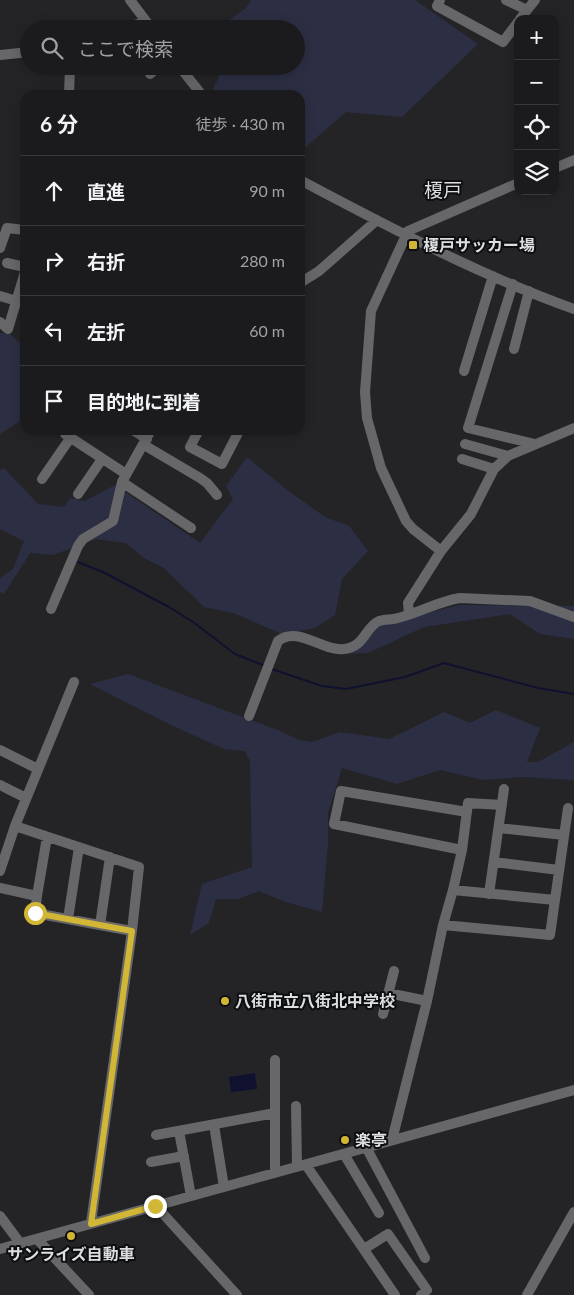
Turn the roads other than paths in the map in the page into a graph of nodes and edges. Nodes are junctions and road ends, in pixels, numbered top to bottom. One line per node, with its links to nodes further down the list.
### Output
1 (440, 0): 7 (street)
2 (506, 0): 5 (street)
3 (535, 0): 5 (street)
4 (133, 1): 6 (street)
5 (524, 14)
6 (146, 20)
7 (514, 27)
8 (20, 53): 9 (street)
9 (0, 55)
10 (70, 75): 12 (street)
11 (187, 75): 13 (street)
12 (69, 90)
13 (195, 90)
14 (574, 160): 15 (street)
15 (559, 166)
16 (305, 183): 18 (street)
17 (514, 185): 20 (street)
18 (377, 220): 20 (street); 25 (street)
19 (20, 229): 21 (street)
20 (405, 235): 24 (street); 50 (street)
21 (0, 248)
22 (7, 264): 23 (street)
23 (20, 266)
24 (493, 276): 26 (street); 34 (street)
25 (305, 280)
26 (513, 284): 28 (street); 40 (street)
27 (20, 290): 30 (street)
28 (529, 291): 31 (street); 33 (street)
29 (0, 296): 30 (street)
30 (17, 301): 32 (street)
31 (574, 309)
32 (0, 322)
33 (514, 349)
34 (464, 371)
35 (574, 428): 40 (street)
36 (196, 435): 37 (street)
37 (237, 435)
38 (148, 438): 45 (street); 48 (street)
39 (465, 444): 41 (street)
40 (535, 444): 41 (street)
41 (508, 456): 44 (street)
42 (102, 459): 45 (street); 46 (street); 47 (street)
43 (462, 459): 44 (street)
44 (494, 469): 50 (street)
45 (124, 478): 49 (street); 51 (street)
46 (42, 479)
47 (78, 494)
48 (217, 495)
49 (191, 528)
50 (441, 551): 52 (street)
51 (51, 610)
52 (409, 614): 53 (street); 55 (street)
53 (574, 617)
54 (74, 682): 57 (street)
55 (249, 716)
56 (0, 750): 57 (street)
57 (38, 769): 60 (street)
58 (0, 785): 60 (street)
59 (504, 789): 61 (street)
60 (26, 798): 64 (street)
61 (502, 805): 63 (street); 65 (street)
62 (568, 808): 66 (street)
63 (467, 812): 69 (street); 69 (street)
64 (15, 826): 67 (street); 70 (street)
65 (499, 828): 66 (street); 72 (street)
66 (564, 835): 73 (street)
67 (47, 837): 68 (street); 78 (street)
68 (79, 847): 71 (street); 80 (street)
69 (462, 850): 76 (street)
70 (2, 853): 74 (street)
71 (110, 857): 81 (street); 83 (street)
72 (494, 862): 73 (street); 77 (street)
73 (559, 870): 79 (street)
74 (0, 871)
75 (0, 888): 78 (street)
76 (453, 890): 77 (street); 82 (street)
77 (489, 894): 79 (street)
78 (37, 896): 80 (street)
79 (555, 900): 82 (street)
80 (68, 919): 81 (street)
81 (100, 925): 83 (street)
82 (443, 925): 86 (street)
83 (132, 931): 108 (street)
84 (394, 971): 85 (street)
85 (388, 993): 86 (street); 87 (street)
86 (426, 1001): 95 (street)
87 (383, 1014)
88 (275, 1060): 91 (street)
89 (574, 1090): 95 (street)
90 (296, 1106): 100 (street)
91 (274, 1113): 92 (street); 101 (street)
92 (214, 1125): 93 (street); 102 (street)
93 (179, 1131): 94 (street); 98 (street)
94 (156, 1135)
95 (392, 1140): 96 (street)
96 (366, 1148): 97 (street); 113 (street)
97 (344, 1154): 100 (street); 106 (street)
98 (184, 1156): 99 (street); 103 (street)
99 (151, 1162)
100 (301, 1166): 101 (street); 112 (street)
101 (275, 1173): 102 (street)
102 (224, 1187): 103 (street)
103 (191, 1196): 104 (street)
104 (155, 1206): 108 (street); 115 (street)
105 (574, 1212): 118 (street)
106 (379, 1213)
107 (0, 1216): 110 (street)
108 (91, 1224): 109 (street)
109 (37, 1238): 110 (street); 114 (street)
110 (20, 1243): 111 (street)
111 (0, 1249)
112 (364, 1249): 116 (street); 117 (street)
113 (425, 1258)
114 (89, 1295)
115 (237, 1295)
116 (396, 1295)
117 (421, 1295)
118 (527, 1295)

